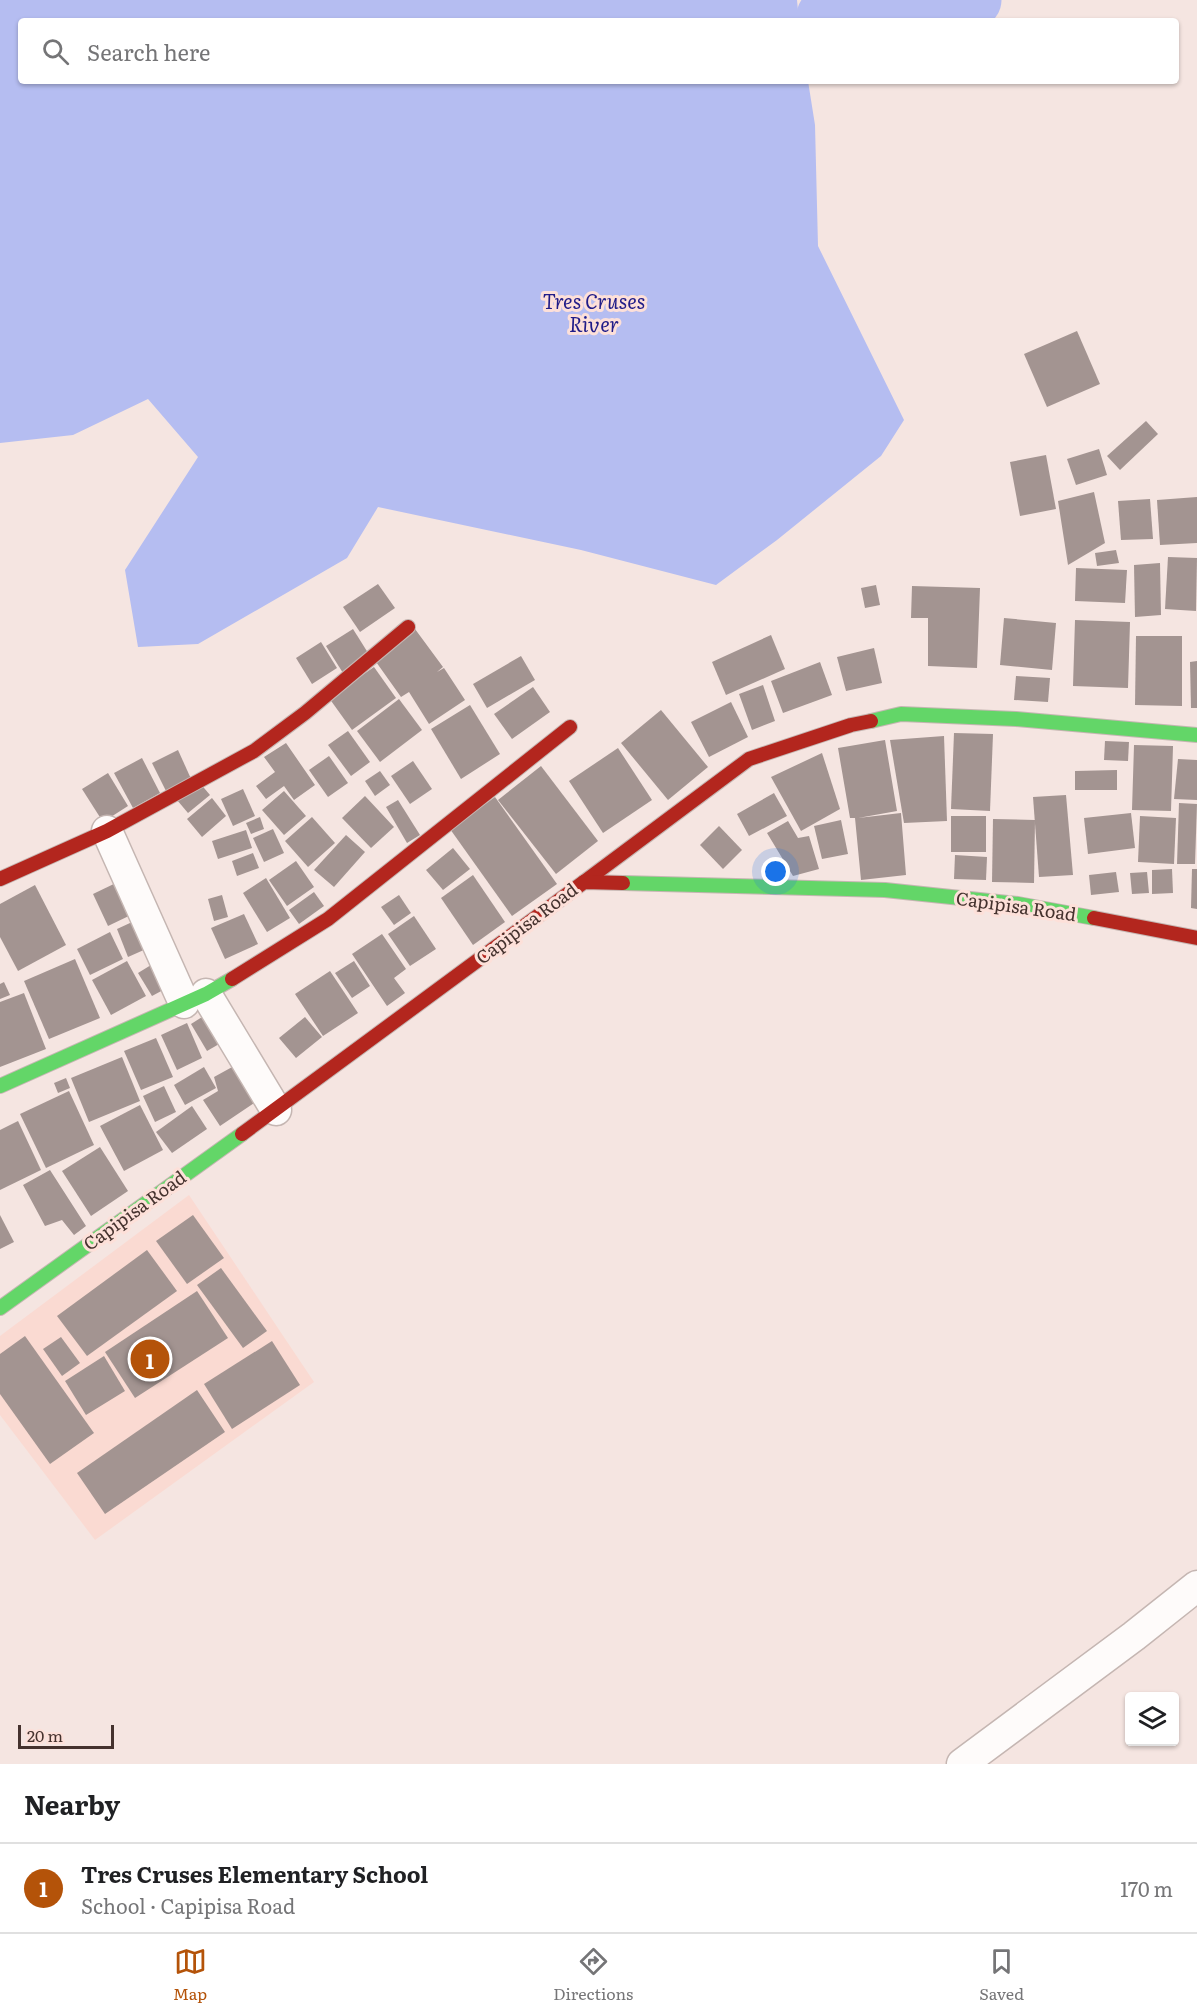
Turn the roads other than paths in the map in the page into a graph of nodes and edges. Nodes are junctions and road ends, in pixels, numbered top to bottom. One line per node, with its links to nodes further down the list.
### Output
1 (408, 627): 4 (street)
2 (570, 727): 8 (street)
3 (1197, 735): 6 (street)
4 (107, 831): 5 (street); 8 (street)
5 (0, 879)
6 (584, 882): 7 (street, Capipisa Road); 10 (street, Capipisa Road)
7 (1197, 938)
8 (195, 999): 9 (street); 10 (street)
9 (0, 1086)
10 (276, 1110): 11 (street, Capipisa Road)
11 (0, 1308)
12 (1197, 1586): 13 (street)
13 (962, 1764)

